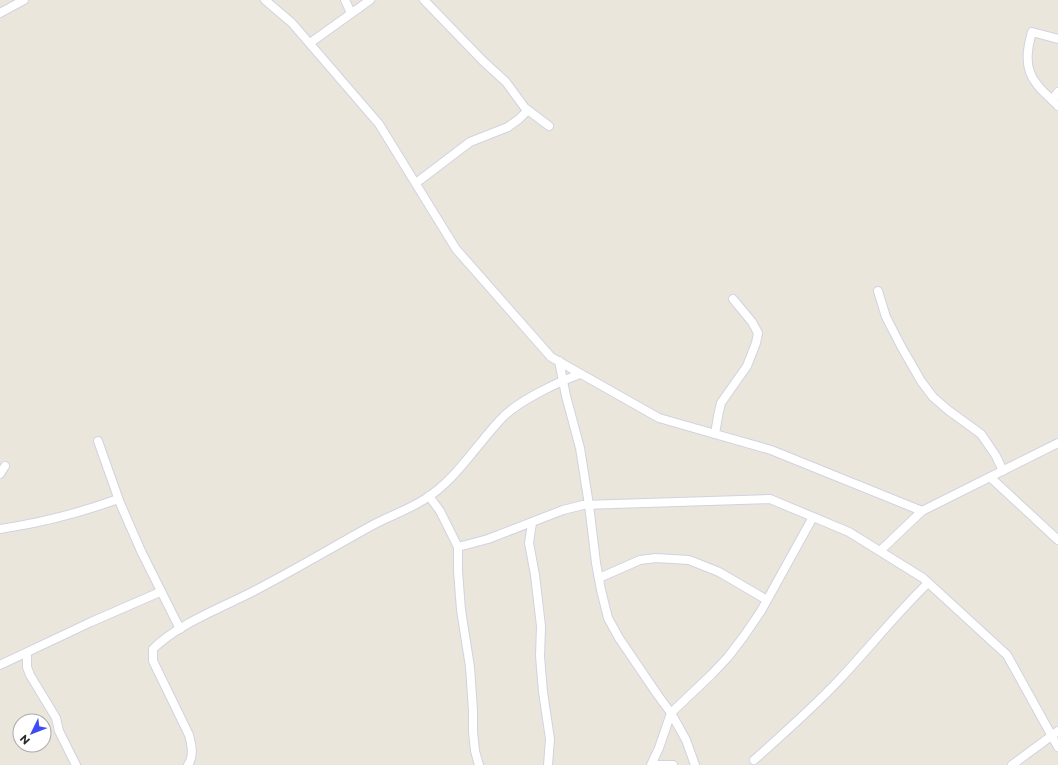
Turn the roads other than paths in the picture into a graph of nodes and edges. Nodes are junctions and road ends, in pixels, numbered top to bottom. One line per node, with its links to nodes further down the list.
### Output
1 (24, 0): 6 (street)
2 (265, 0): 9 (street)
3 (346, 0): 7 (street)
4 (370, 0): 7 (street)
5 (424, 0): 13 (street)
6 (0, 13)
7 (351, 13): 9 (street)
8 (1058, 39): 11 (street)
9 (310, 43): 15 (street)
10 (1058, 92): 11 (street)
11 (1052, 100): 12 (street)
12 (1058, 106)
13 (528, 110): 14 (street); 15 (street)
14 (549, 126)
15 (416, 183): 18 (street)
16 (878, 292): 25 (street)
17 (733, 299): 21 (street)
18 (558, 361): 19 (street); 20 (street)
19 (580, 374): 20 (street); 21 (street)
20 (562, 380): 28 (street); 30 (street)
21 (715, 434): 31 (street)
22 (98, 441): 29 (street)
23 (1058, 443): 25 (street)
24 (5, 466): 26 (street)
25 (1002, 471): 27 (street)
26 (0, 474)
27 (990, 477): 31 (street); 35 (street)
28 (429, 496): 36 (street); 42 (street)
29 (118, 499): 34 (street); 40 (street)
30 (590, 505): 32 (street); 33 (street); 38 (street)
31 (922, 511): 37 (street)
32 (813, 517): 37 (street); 41 (street)
33 (532, 522): 36 (street); 52 (street)
34 (0, 529)
35 (1058, 540)
36 (458, 547): 51 (street)
37 (880, 551): 39 (street)
38 (599, 578): 41 (street); 45 (street)
39 (928, 583): 46 (street); 48 (street)
40 (160, 592): 42 (street); 43 (street)
41 (767, 600): 45 (street)
42 (180, 629): 50 (street)
43 (27, 653): 44 (street); 49 (street)
44 (0, 665)
45 (671, 713): 53 (street); 55 (street)
46 (1055, 733): 47 (street); 56 (street)
47 (1058, 747)
48 (754, 760)
49 (76, 765)
50 (188, 765)
51 (479, 765)
52 (548, 765)
53 (652, 765): 54 (street)
54 (673, 765)
55 (695, 765)
56 (1012, 765)

